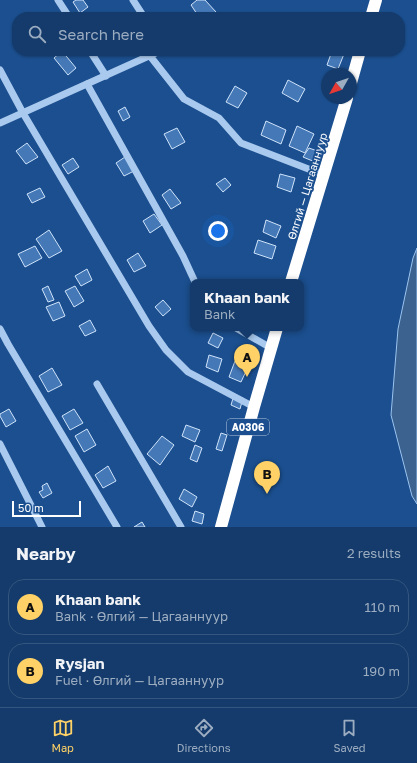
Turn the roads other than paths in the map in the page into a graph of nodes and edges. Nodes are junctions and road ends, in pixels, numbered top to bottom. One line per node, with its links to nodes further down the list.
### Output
1 (58, 0): 4 (street)
2 (133, 0): 5 (street)
3 (376, 0): 6 (highway)
4 (66, 12)
5 (141, 12)
6 (372, 12)
7 (93, 56): 12 (street)
8 (150, 56): 12 (street); 17 (street)
9 (359, 56): 10 (highway)
10 (355, 68)
11 (0, 70): 15 (street)
12 (106, 76): 13 (street)
13 (87, 84): 15 (street); 18 (street)
14 (345, 104): 17 (highway, Өлгий — Цагааннуур)
15 (23, 113): 16 (street); 25 (street)
16 (0, 123)
17 (324, 175): 19 (highway, Өлгий — Цагааннуур)
18 (194, 279)
19 (292, 279)
20 (0, 329): 28 (street)
21 (241, 331): 23 (street)
22 (276, 331): 23 (highway, A0306)
23 (271, 348): 25 (highway, A0306)
24 (97, 384): 29 (street)
25 (254, 407): 30 (highway, A0306)
26 (0, 444): 27 (street)
27 (42, 527)
28 (118, 527)
29 (181, 527)
30 (221, 527)

